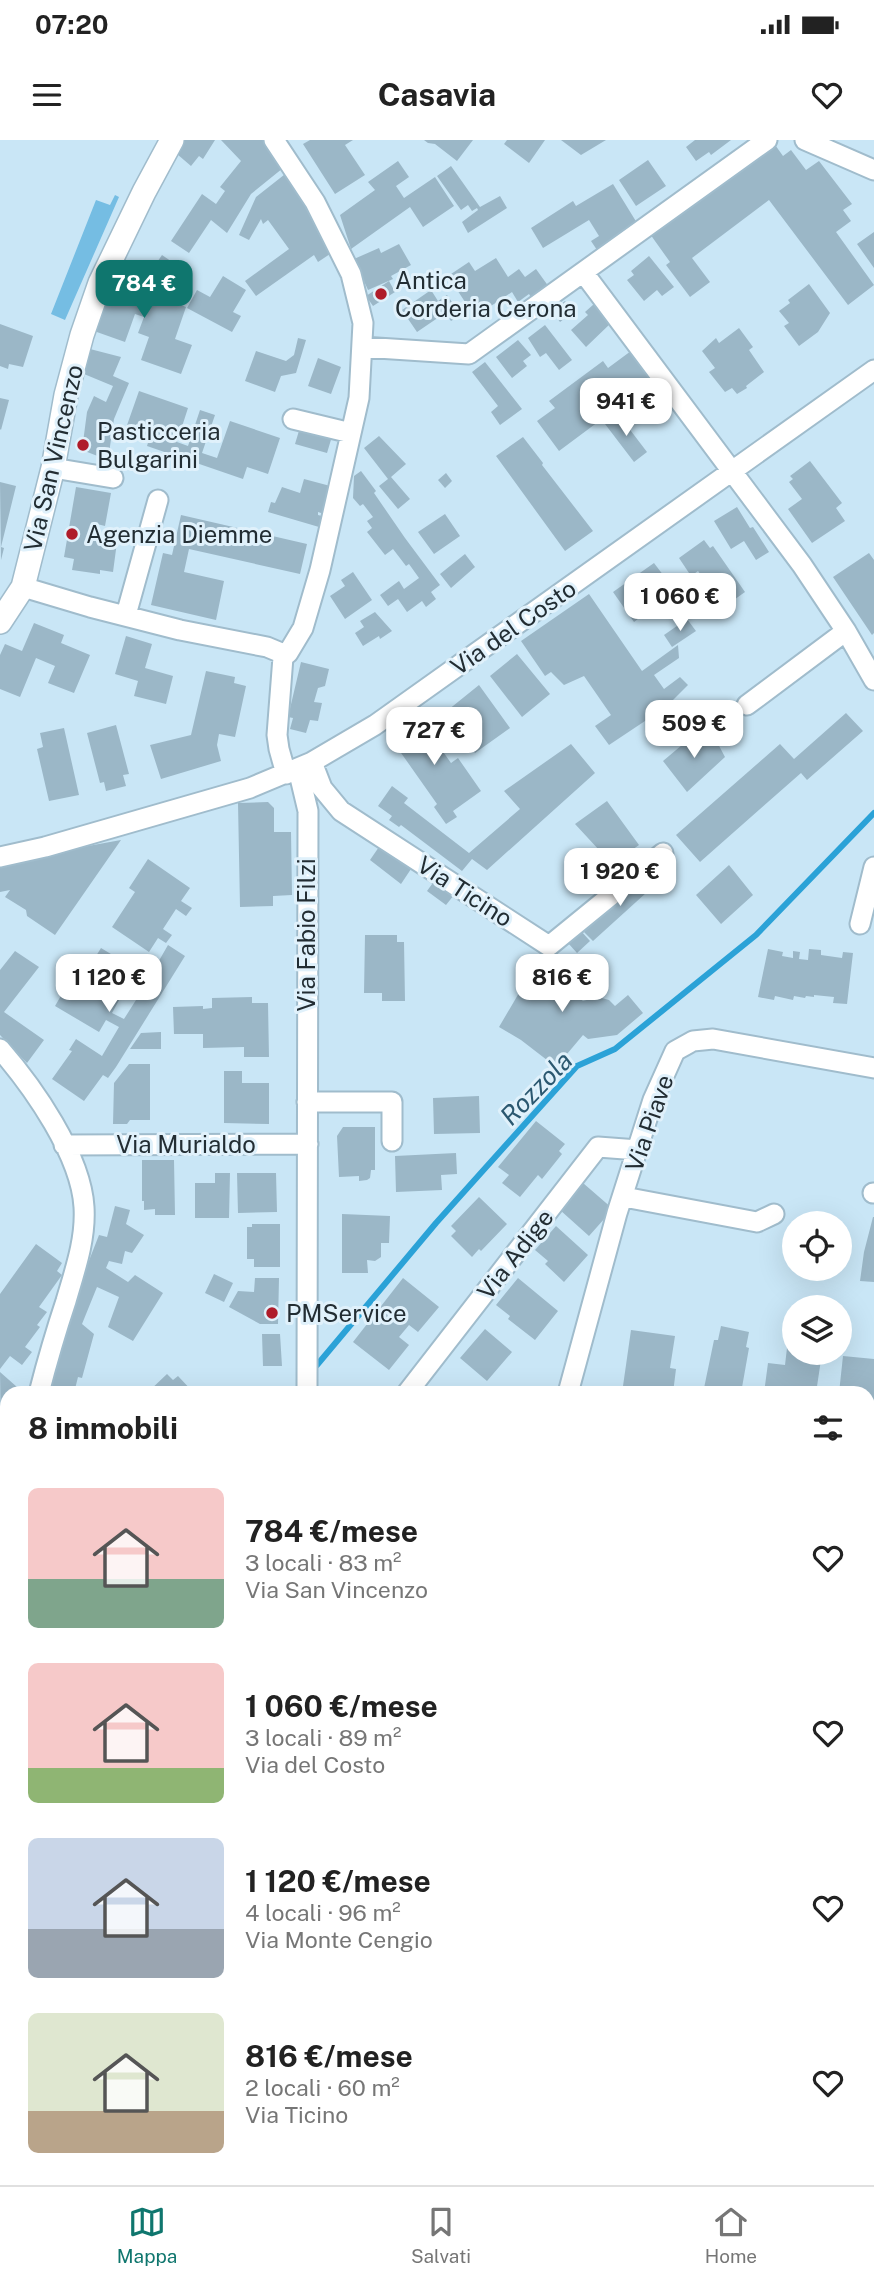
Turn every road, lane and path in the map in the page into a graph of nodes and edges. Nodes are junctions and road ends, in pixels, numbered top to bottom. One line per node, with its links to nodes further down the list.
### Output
1 (172, 140): 11 (street, Via San Vincenzo)
2 (274, 140): 7 (street)
3 (767, 140): 6 (street)
4 (806, 140): 5 (street)
5 (874, 170)
6 (583, 272): 7 (street); 12 (street)
7 (362, 347): 10 (street)
8 (874, 370): 12 (street, Via del Costo)
9 (293, 419): 10 (street)
10 (351, 433): 19 (street)
11 (53, 468): 13 (street); 15 (street, Via San Vincenzo)
12 (732, 471): 18 (street); 22 (street, Via del Costo)
13 (113, 478)
14 (158, 500): 16 (street)
15 (23, 587): 16 (street); 17 (street, Via San Vincenzo)
16 (126, 615): 19 (street)
17 (0, 622)
18 (846, 631): 20 (street); 21 (street)
19 (283, 657): 22 (street)
20 (874, 680)
21 (747, 705)
22 (299, 768): 23 (street, Via Ticino); 24 (street, Via del Costo); 29 (street, Via Fabio Filzi)
23 (663, 853)
24 (0, 857)
25 (874, 867): 26 (street)
26 (860, 924)
27 (0, 1049): 32 (street)
28 (874, 1068): 33 (street, Via Piave)
29 (307, 1102): 30 (street); 31 (street, Via Fabio Filzi)
30 (392, 1140)
31 (307, 1144): 32 (street, Via Murialdo); 37 (street, Via Fabio Filzi)
32 (64, 1145): 36 (street)
33 (638, 1150): 34 (street, Via Piave); 38 (street, Via Adige)
34 (624, 1197): 35 (street); 39 (street, Via Piave)
35 (774, 1214)
36 (41, 1386)
37 (307, 1386)
38 (412, 1386)
39 (570, 1386)

